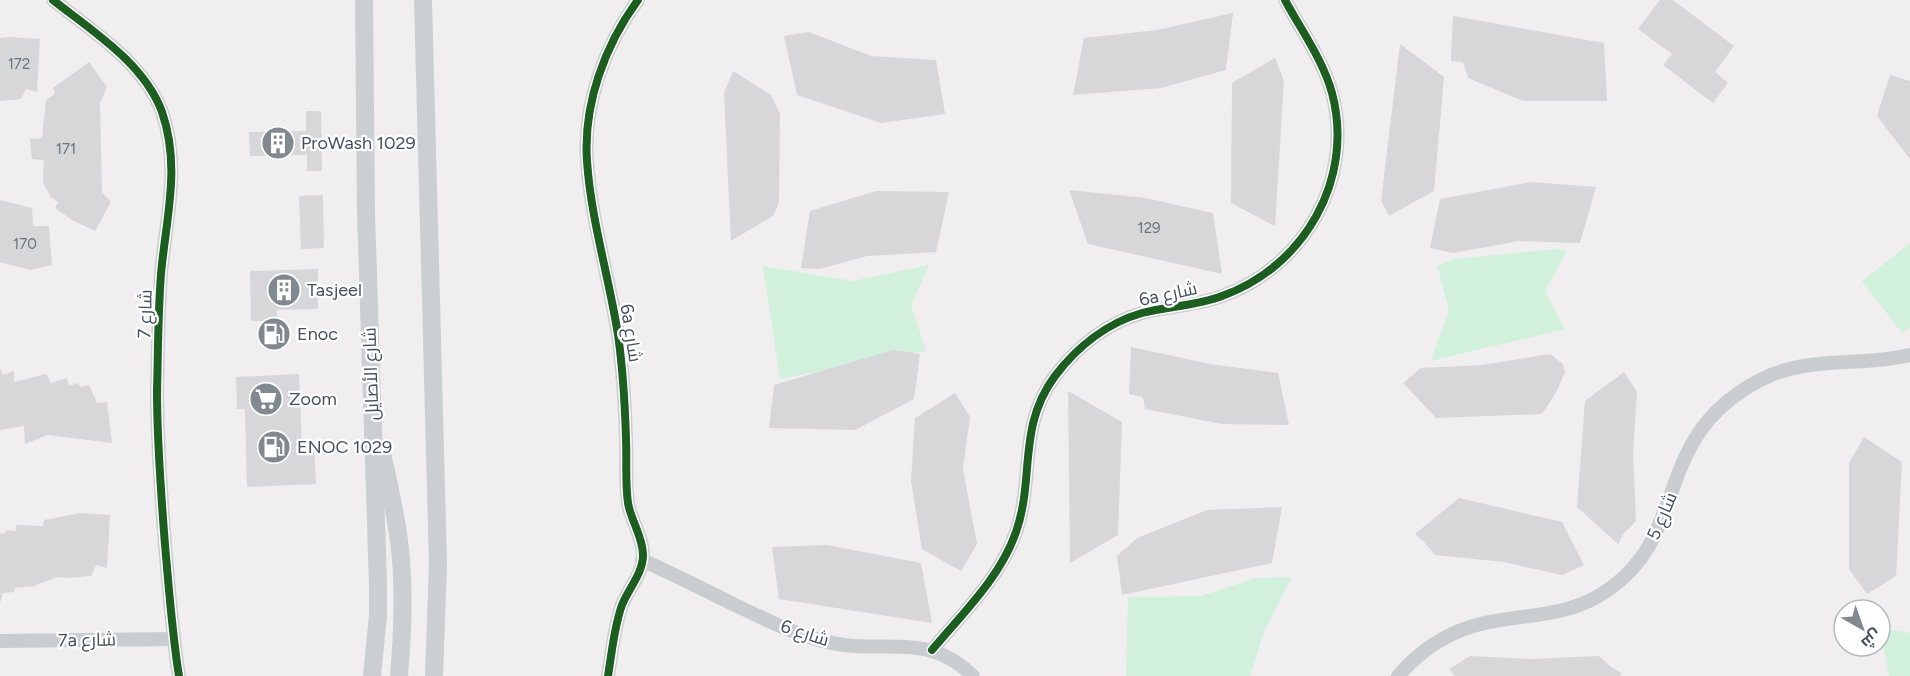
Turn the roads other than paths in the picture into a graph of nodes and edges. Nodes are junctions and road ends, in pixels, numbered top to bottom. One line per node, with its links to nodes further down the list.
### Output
1 (53, 0): 9 (street, شارع 7)
2 (364, 0): 7 (main road, شارع الأصايل)
3 (423, 0): 17 (main road)
4 (638, 0): 8 (street, 6a شارع)
5 (1285, 0): 12 (street, 6a شارع)
6 (1910, 355): 20 (street, شارع 5)
7 (371, 410): 11 (main road, شارع الأصايل); 16 (main road)
8 (642, 560): 12 (street, شارع 6); 18 (street)
9 (173, 639): 10 (street, 7a شارع); 13 (street, شارع 7)
10 (0, 641)
11 (375, 646): 14 (main road); 15 (main road, شارع الأصايل)
12 (932, 650): 19 (street, شارع 6)
13 (180, 676)
14 (366, 676)
15 (372, 676)
16 (399, 676)
17 (434, 676)
18 (608, 676)
19 (973, 676)
20 (1398, 676)

